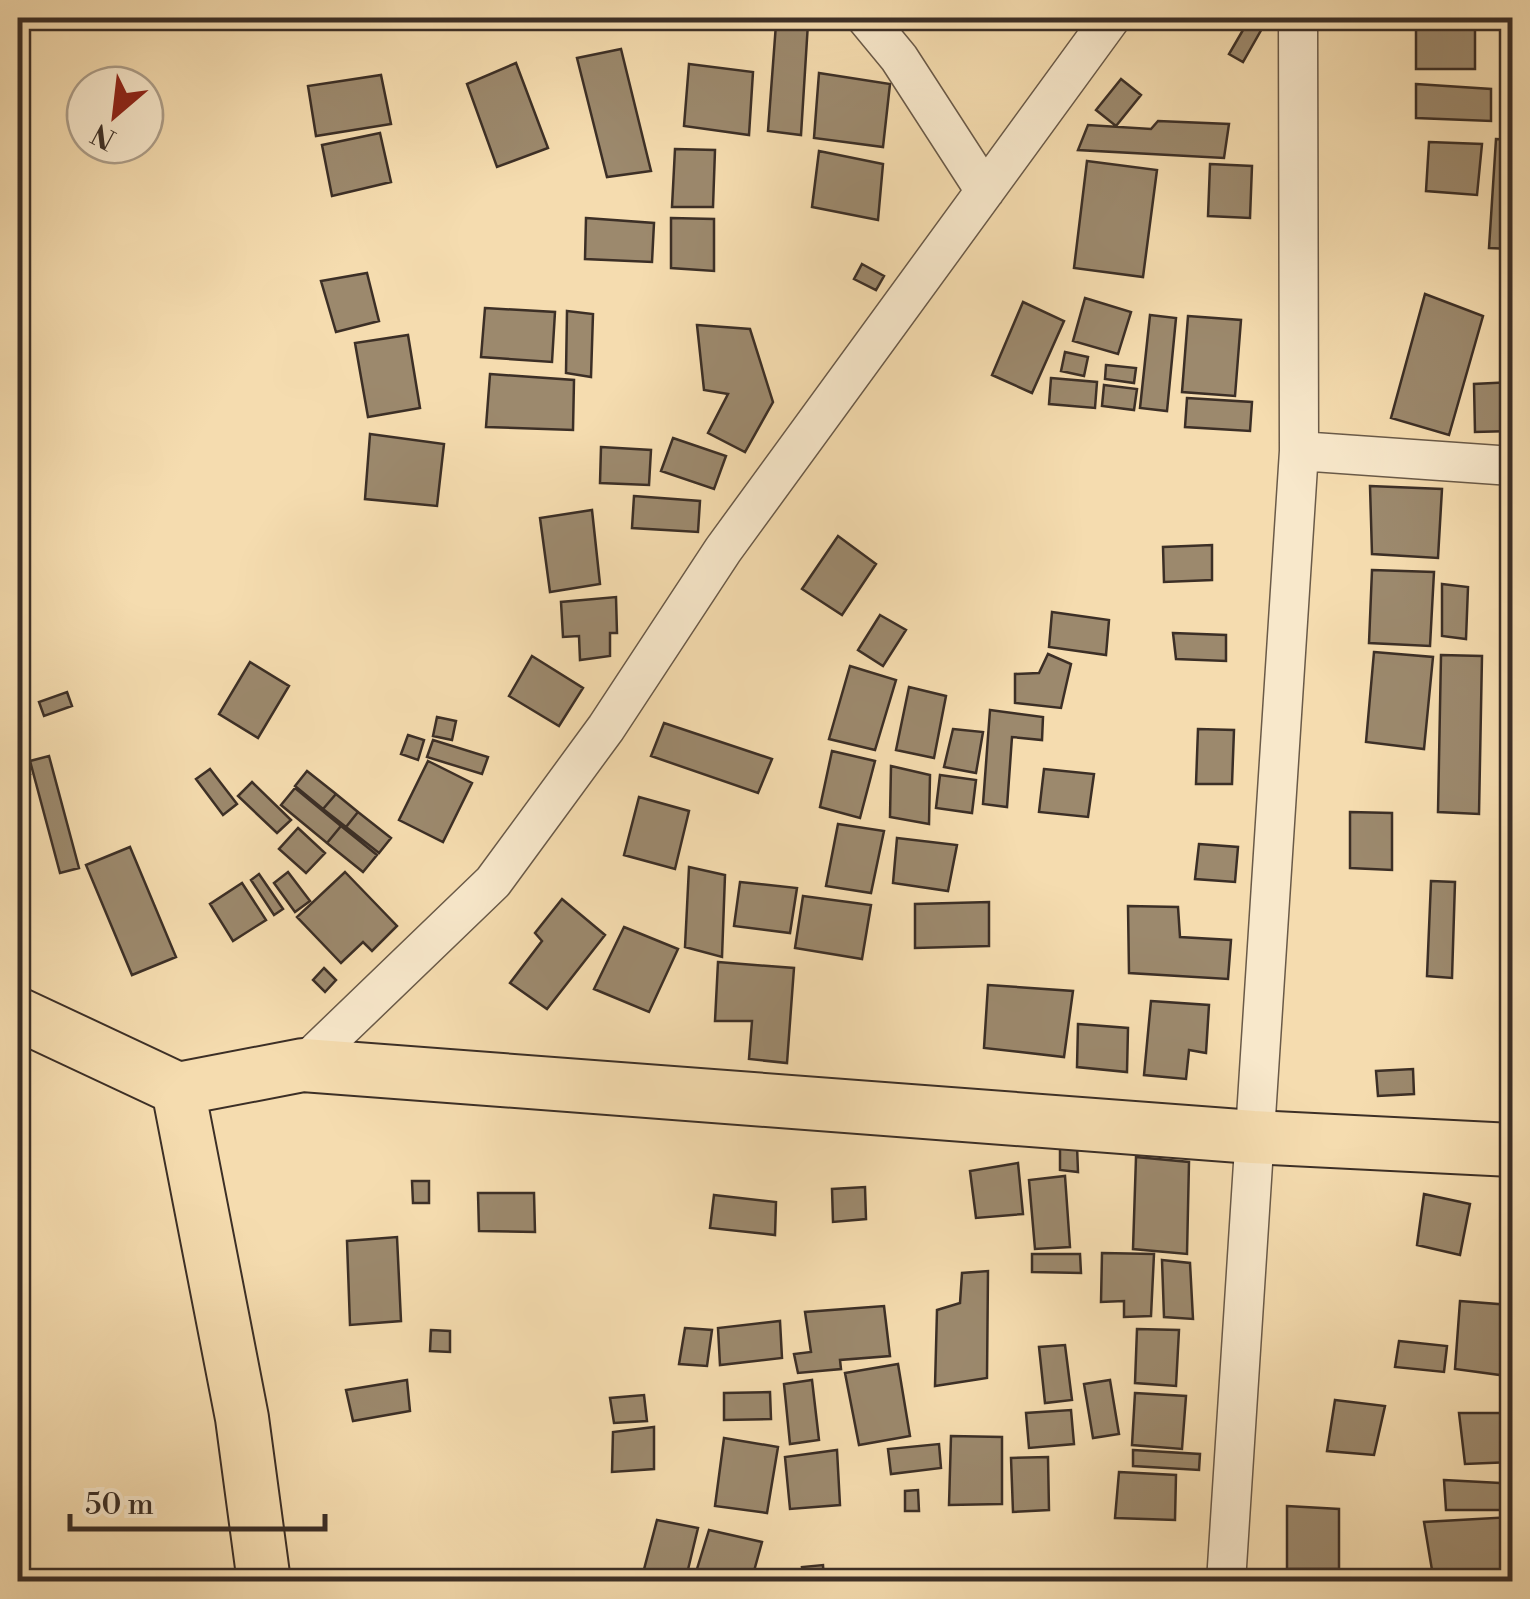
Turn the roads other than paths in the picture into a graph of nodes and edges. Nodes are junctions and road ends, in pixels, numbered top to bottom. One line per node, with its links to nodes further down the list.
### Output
1 (866, 18): 4 (street)
2 (1111, 18): 4 (street)
3 (1298, 18): 5 (street)
4 (985, 190): 8 (street)
5 (1299, 451): 6 (street); 10 (street)
6 (1512, 466)
7 (18, 1014): 9 (highway)
8 (303, 1065): 9 (highway); 10 (highway)
9 (178, 1089): 12 (highway)
10 (1252, 1137): 11 (highway); 13 (street)
11 (1512, 1150)
12 (264, 1582)
13 (1226, 1582)

